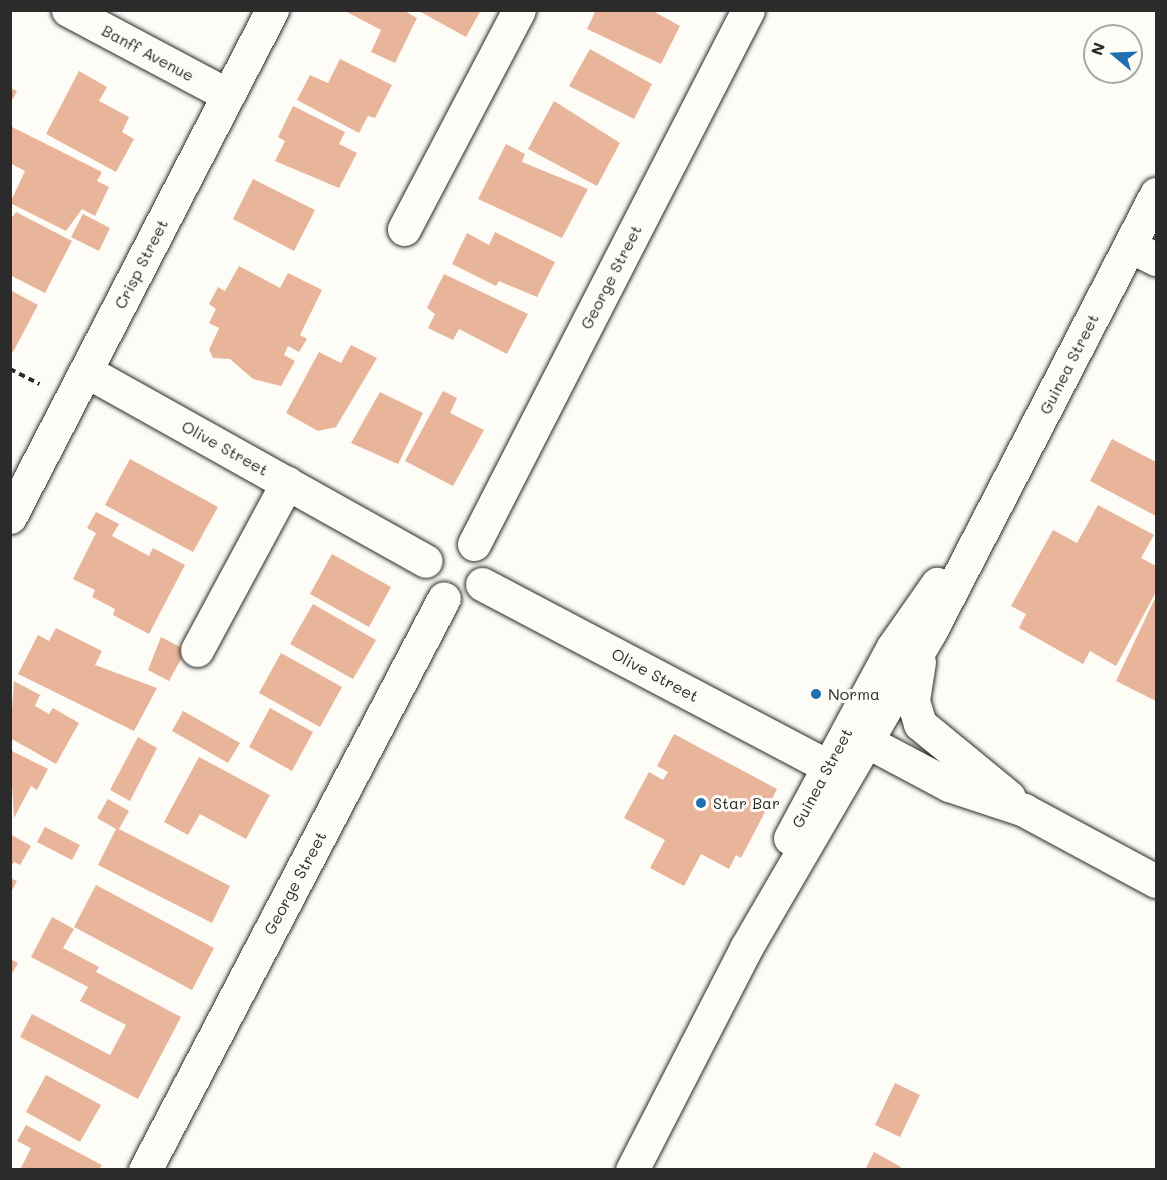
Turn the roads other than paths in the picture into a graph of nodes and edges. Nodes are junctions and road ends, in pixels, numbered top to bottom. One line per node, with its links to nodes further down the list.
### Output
1 (68, 10): 5 (street, Banff Avenue)
2 (272, 10): 5 (street, Crisp Street)
3 (519, 10): 7 (street)
4 (748, 10): 13 (street, George Street)
5 (228, 95): 9 (street, Crisp Street)
6 (1156, 194): 8 (street, Guinea Street)
7 (404, 229)
8 (1143, 252): 12 (street, Guinea Street)
9 (86, 371): 10 (street, Olive Street); 11 (street, Crisp Street)
10 (287, 483): 14 (street, Olive Street); 18 (street)
11 (10, 517)
12 (982, 534): 17 (street, Guinea Street); 19 (street, Guinea Street)
13 (474, 543): 14 (street); 15 (street)
14 (426, 561): 16 (street)
15 (482, 584): 16 (street); 21 (street, Olive Street)
16 (444, 597): 25 (street, George Street)
17 (930, 632): 20 (street, Guinea Street); 22 (street)
18 (197, 650)
19 (881, 671): 20 (street); 21 (street, Guinea Street)
20 (868, 742): 22 (street); 24 (street, Guinea Street)
21 (827, 766): 24 (street, Guinea Street)
22 (1024, 810): 23 (street)
23 (1156, 881)
24 (746, 948): 26 (street, Guinea Street)
25 (145, 1170)
26 (632, 1170)

